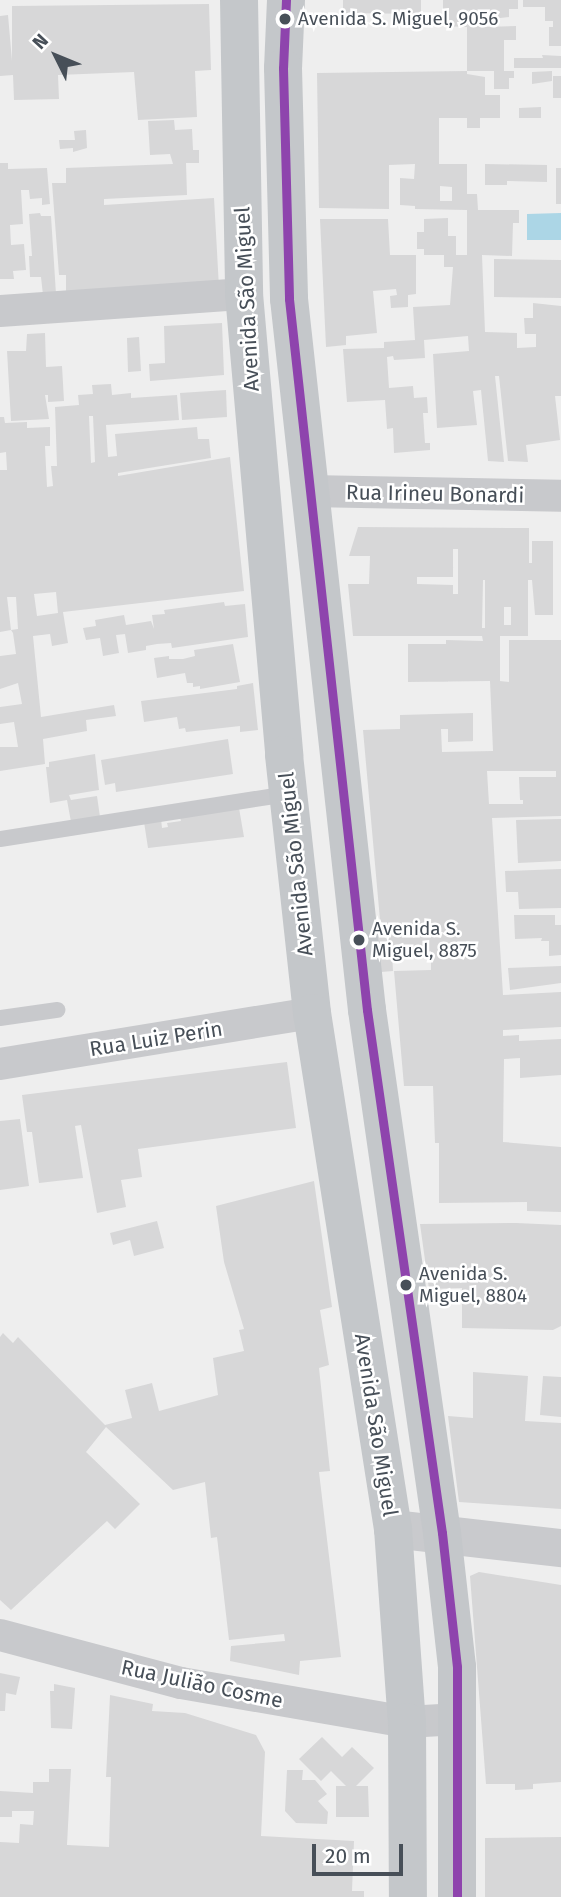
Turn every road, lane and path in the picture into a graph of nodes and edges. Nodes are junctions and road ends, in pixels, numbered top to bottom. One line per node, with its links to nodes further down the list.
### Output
1 (239, 0): 3 (main road, Avenida São Miguel)
2 (286, 0): 5 (main road, Avenida São Miguel)
3 (244, 294): 4 (street); 7 (main road, Avenida São Miguel)
4 (0, 312)
5 (309, 491): 6 (street, Rua Irineu Bonardi); 14 (main road, Avenida São Miguel)
6 (561, 496)
7 (288, 794): 8 (lane); 10 (main road, Avenida São Miguel)
8 (0, 839)
9 (57, 1010): 11 (lane)
10 (312, 1013): 12 (street, Rua Luiz Perin); 13 (main road, Avenida São Miguel)
11 (0, 1018)
12 (0, 1064)
13 (393, 1529): 14 (street); 18 (main road, Avenida São Miguel)
14 (442, 1533): 15 (street); 17 (main road, Avenida São Miguel)
15 (561, 1548)
16 (0, 1635): 18 (street, Rua Julião Cosme)
17 (458, 1719): 18 (street); 20 (main road, Avenida São Miguel)
18 (407, 1722): 19 (main road, Avenida São Miguel)
19 (408, 1897)
20 (457, 1897)

